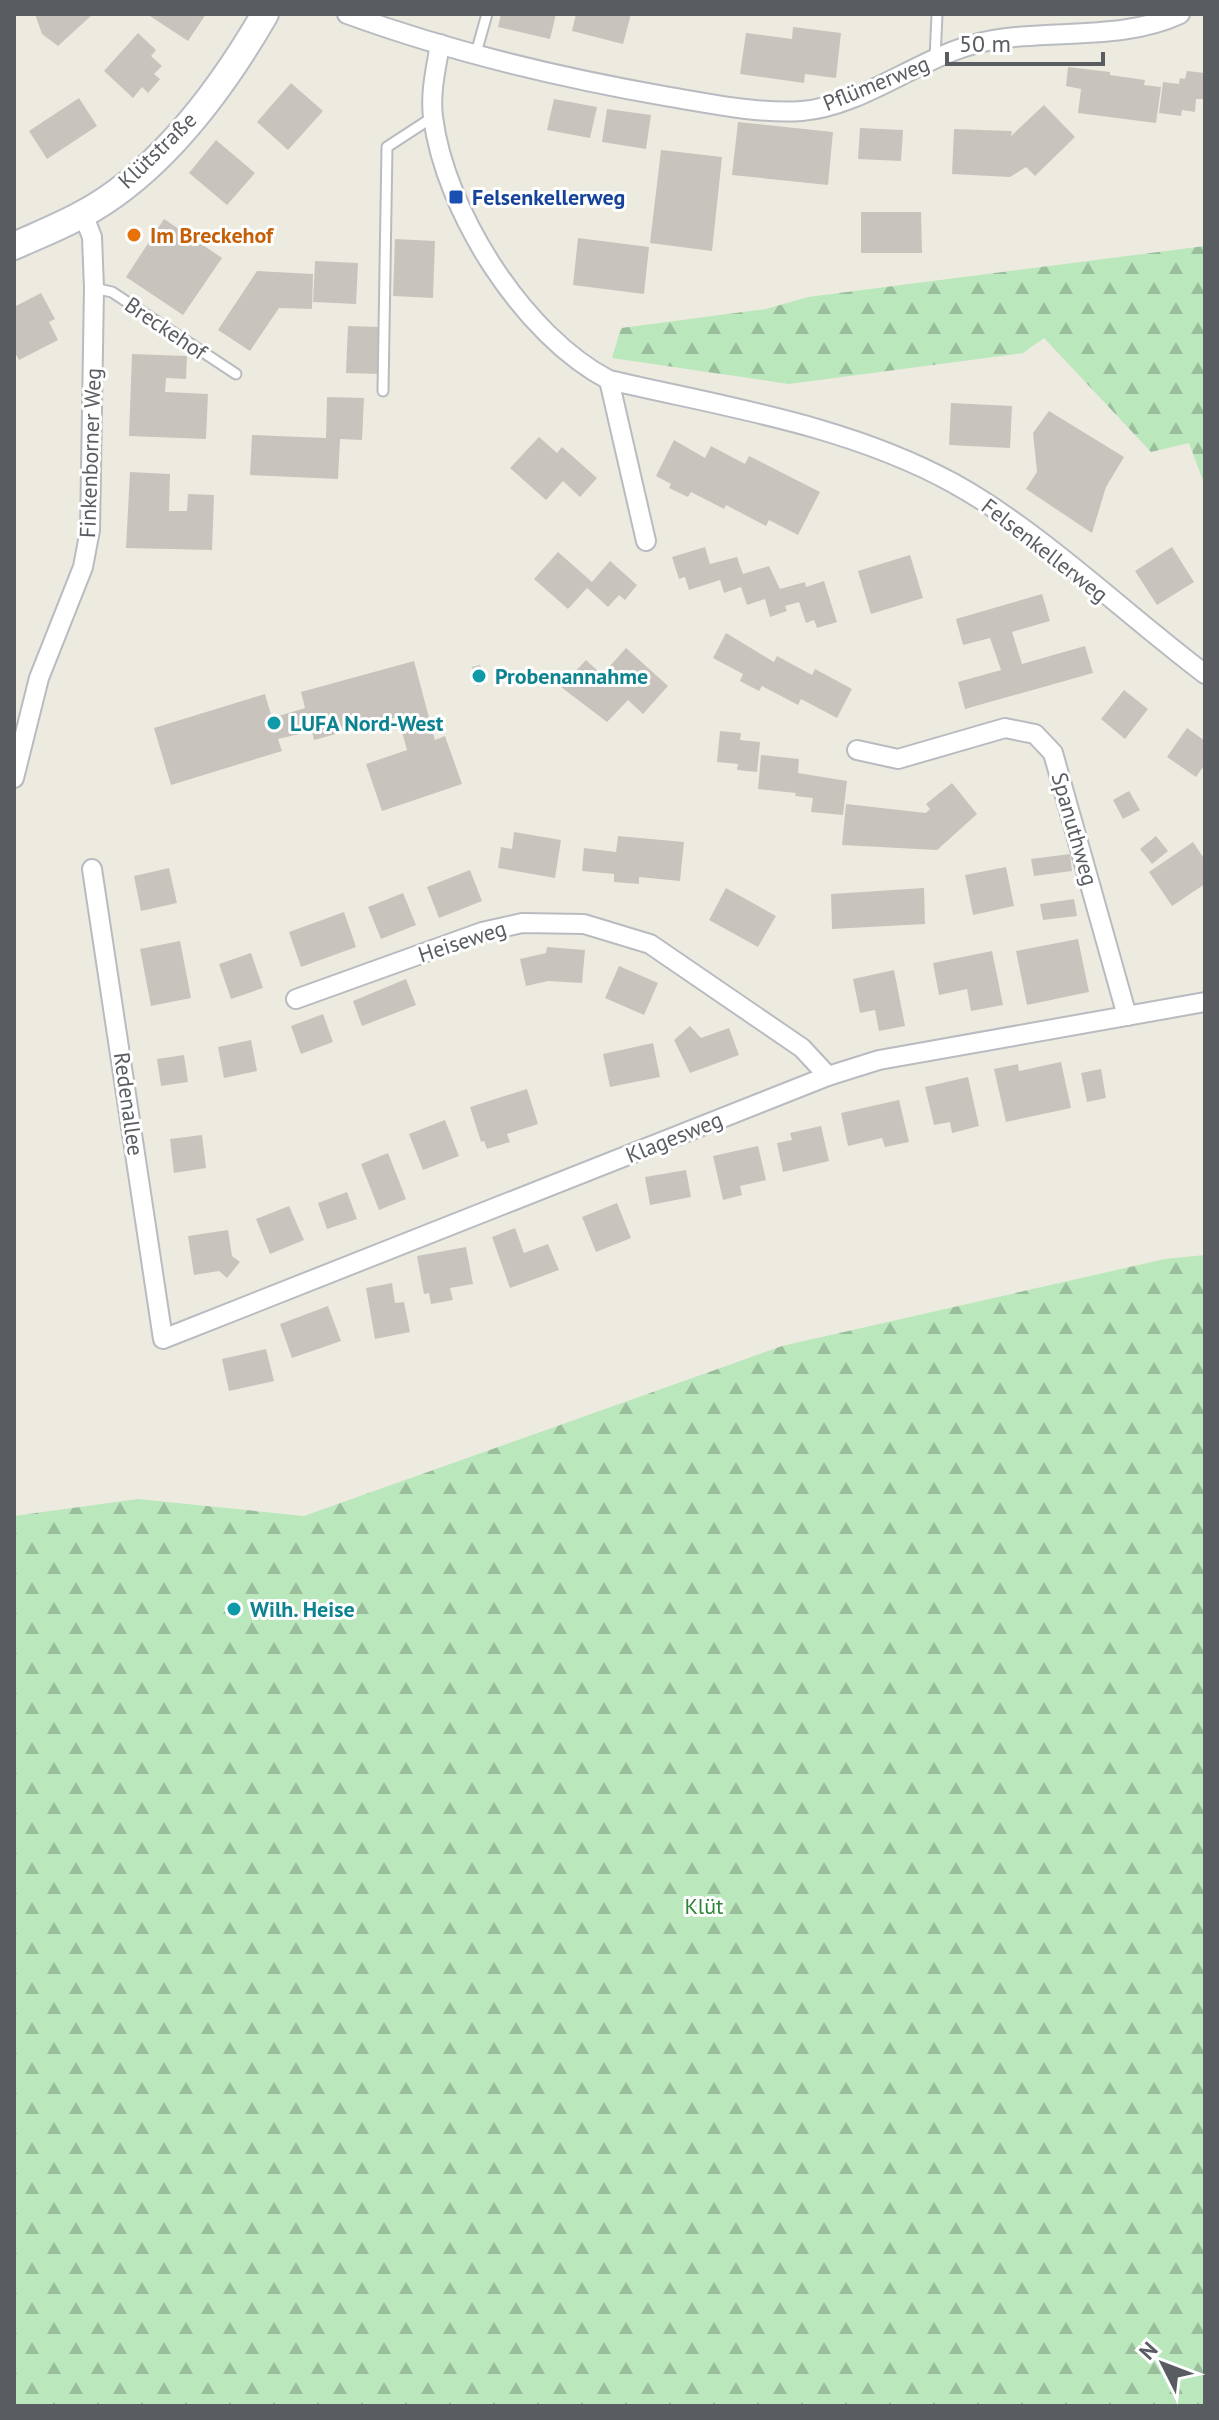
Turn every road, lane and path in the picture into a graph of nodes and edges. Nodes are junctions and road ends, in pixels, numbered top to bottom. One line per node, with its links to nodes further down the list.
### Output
1 (265, 14): 10 (main road, Klütstraße)
2 (347, 14): 6 (street, Pflümerweg)
3 (487, 14): 7 (lane)
4 (937, 14): 8 (lane)
5 (1180, 14): 8 (street, Pflümerweg)
6 (440, 44): 7 (street, Pflümerweg); 9 (street, Felsenkellerweg)
7 (476, 53): 8 (street, Pflümerweg)
8 (935, 59)
9 (433, 117): 14 (street, Felsenkellerweg); 15 (lane)
10 (83, 214): 11 (main road, Klütstraße); 12 (street, Finkenborner Weg)
11 (14, 246)
12 (94, 288): 13 (lane, Breckehof); 19 (street, Finkenborner Weg)
13 (236, 374)
14 (609, 380): 16 (street); 17 (street, Felsenkellerweg)
15 (383, 391)
16 (646, 541)
17 (1205, 674)
18 (857, 750): 23 (street, Spanuthweg)
19 (14, 778)
20 (92, 869): 25 (street, Redenallee)
21 (296, 999): 24 (street, Heiseweg)
22 (1205, 1002): 23 (street, Klagesweg)
23 (1127, 1016): 24 (street, Klagesweg)
24 (828, 1076): 25 (street, Klagesweg)
25 (163, 1339)

